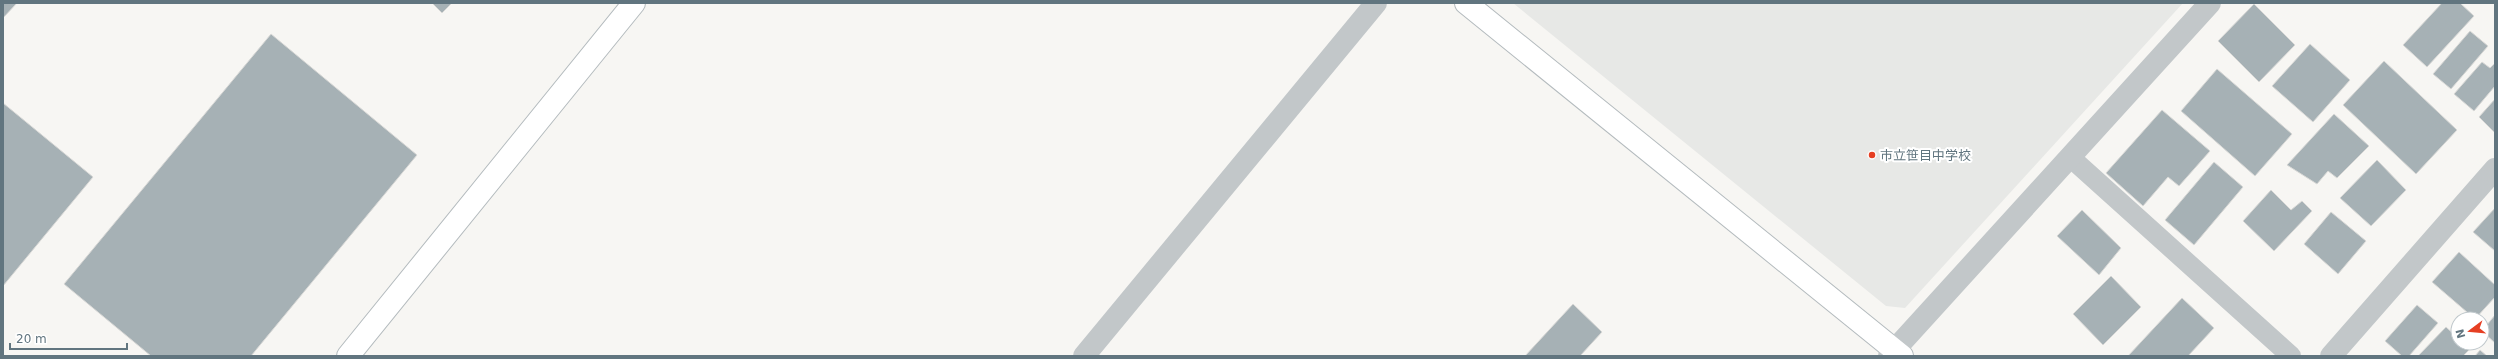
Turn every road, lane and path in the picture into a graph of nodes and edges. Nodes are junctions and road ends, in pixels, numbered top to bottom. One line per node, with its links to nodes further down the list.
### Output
1 (634, 3): 8 (street)
2 (1376, 3): 9 (street)
3 (1466, 3): 7 (street)
4 (2210, 3): 5 (street)
5 (2070, 158): 7 (street); 10 (lane)
6 (2495, 169): 11 (street)
7 (1895, 354)
8 (348, 356)
9 (1084, 356)
10 (2291, 356)
11 (2331, 356)

